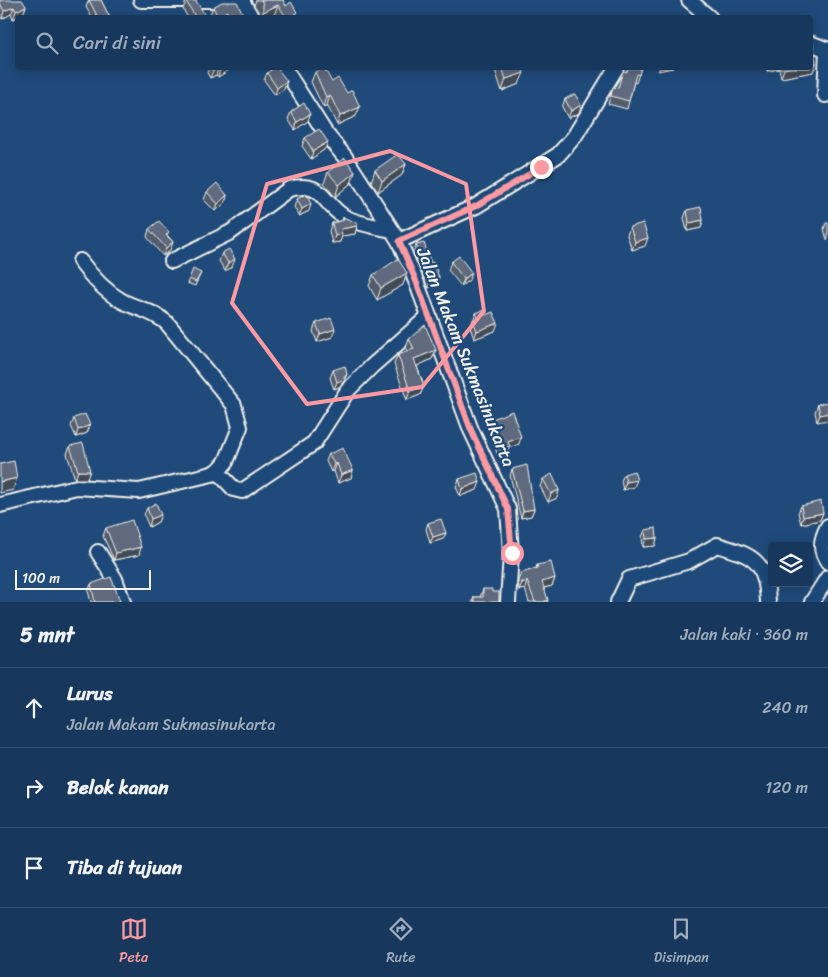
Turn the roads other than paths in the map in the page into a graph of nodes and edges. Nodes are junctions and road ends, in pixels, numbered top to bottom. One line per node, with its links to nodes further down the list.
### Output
1 (141, 0): 2 (street)
2 (242, 0): 4 (street)
3 (689, 0): 5 (street)
4 (250, 15)
5 (702, 15)
6 (813, 44): 7 (street)
7 (827, 50): 10 (street)
8 (285, 70): 11 (street, Jalan Makam Sukmasinukarta)
9 (615, 70): 11 (street)
10 (825, 95)
11 (395, 236): 13 (street); 14 (street, Jalan Makam Sukmasinukarta)
12 (80, 261): 15 (street)
13 (172, 261)
14 (428, 317): 15 (street); 22 (street, Jalan Makam Sukmasinukarta)
15 (217, 471): 16 (street)
16 (0, 505)
17 (828, 526): 19 (street)
18 (98, 552): 21 (street)
19 (828, 562)
20 (828, 577): 25 (street)
21 (123, 602)
22 (508, 602)
23 (618, 602): 24 (street)
24 (768, 602)
25 (812, 602)

